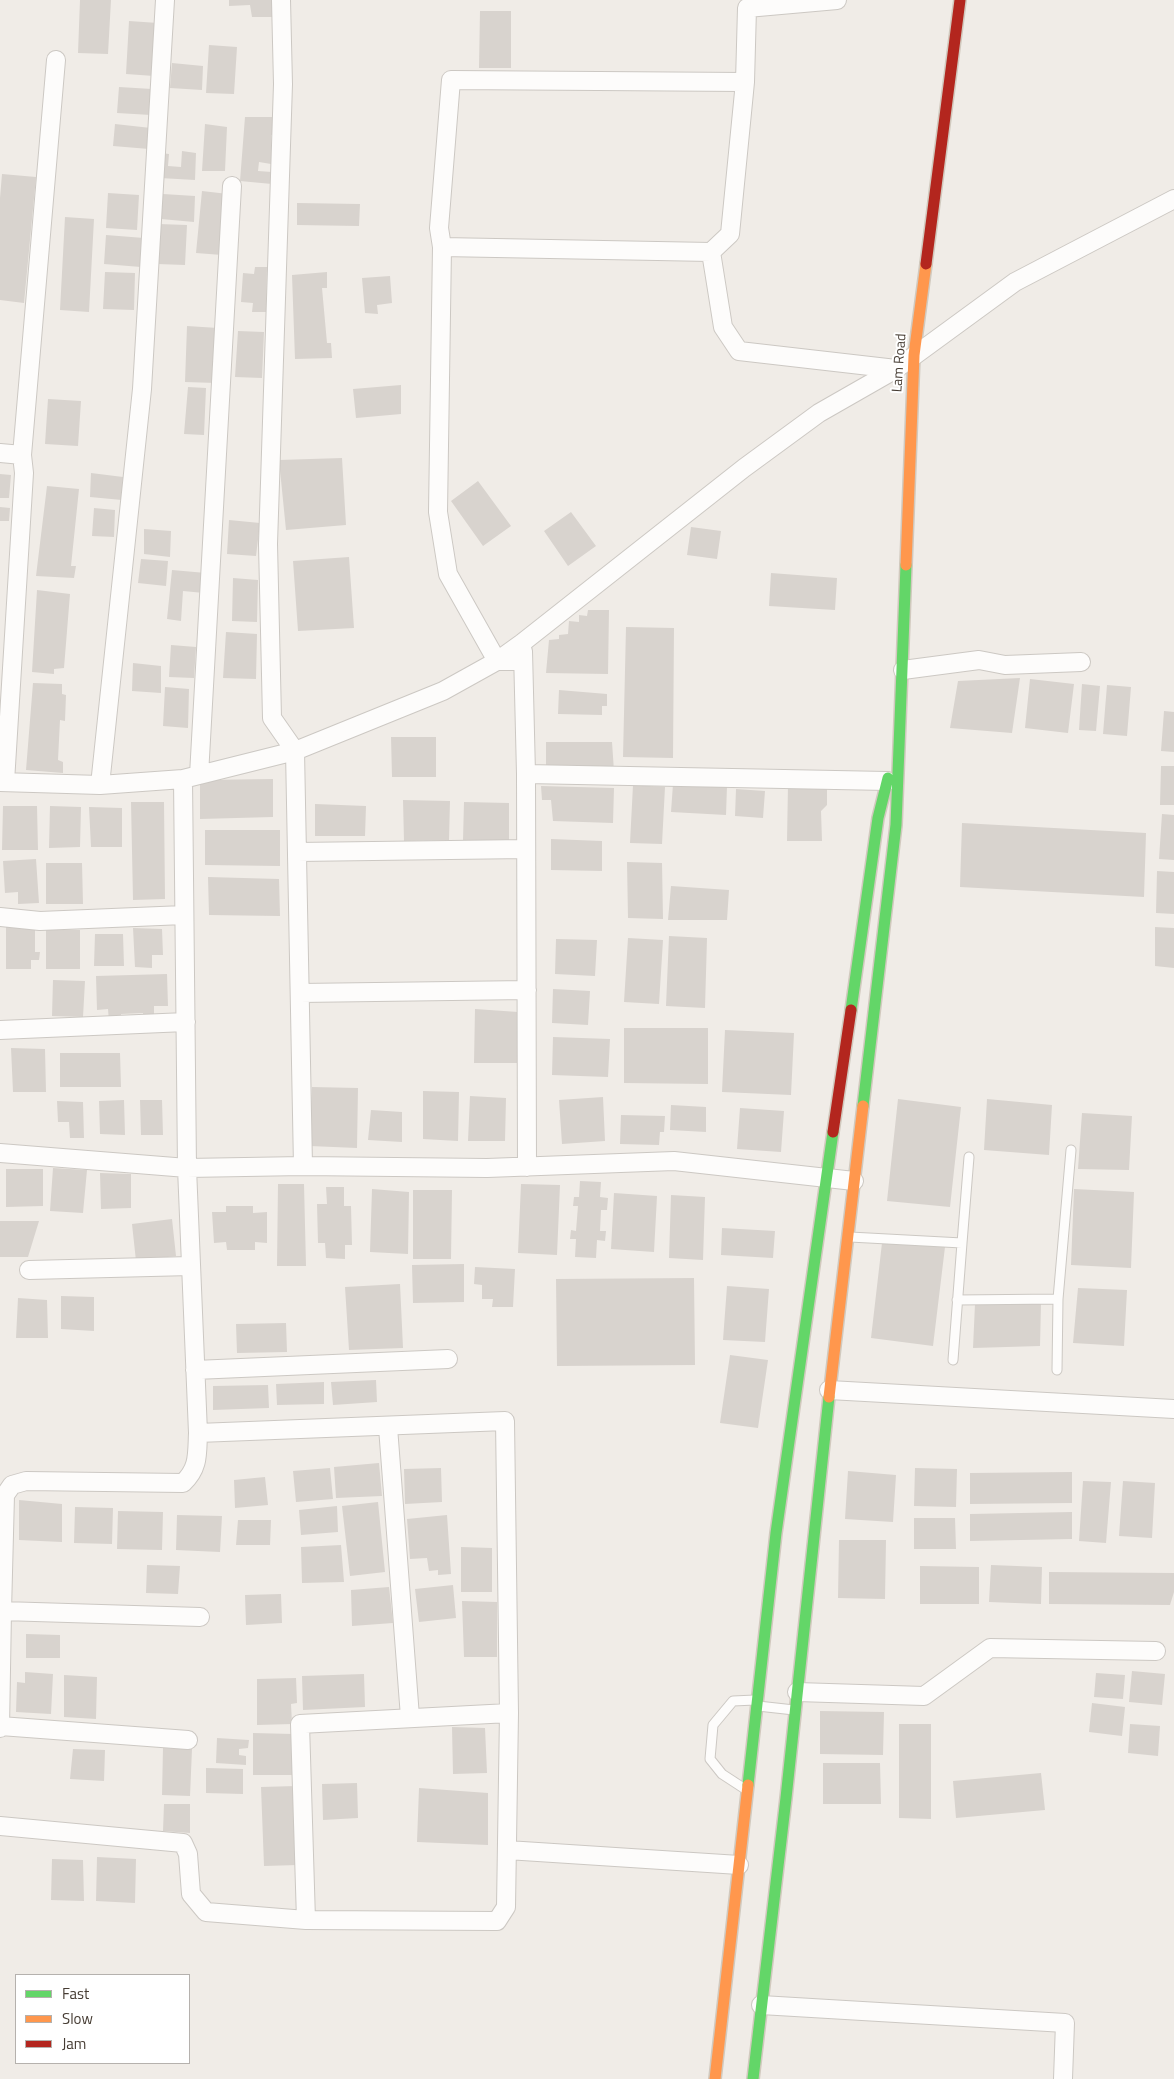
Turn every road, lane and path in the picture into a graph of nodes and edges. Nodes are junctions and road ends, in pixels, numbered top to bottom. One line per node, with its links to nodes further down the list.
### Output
1 (165, 0): 26 (street)
2 (281, 0): 21 (street)
3 (837, 0): 6 (street)
4 (960, 0): 11 (main road, Lam Road)
5 (56, 60): 14 (street)
6 (745, 82): 9 (street); 10 (street)
7 (232, 186): 23 (street)
8 (1174, 199): 11 (street)
9 (442, 247): 10 (street); 16 (street)
10 (711, 252): 12 (street)
11 (914, 355): 12 (street); 19 (main road, Lam Road)
12 (896, 369): 15 (street)
13 (0, 453): 14 (street)
14 (22, 455): 24 (street)
15 (522, 643): 16 (street); 17 (street)
16 (497, 661): 17 (street); 21 (street)
17 (523, 661): 22 (street)
18 (1081, 662): 19 (street)
19 (903, 670): 20 (main road, Lam Road)
20 (901, 730): 25 (main road); 42 (main road)
21 (295, 751): 23 (street); 28 (street)
22 (526, 774): 25 (street); 27 (street)
23 (191, 777): 26 (street); 29 (street)
24 (2, 782): 26 (street)
25 (887, 782): 41 (main road)
26 (100, 785)
27 (526, 849): 28 (street); 31 (street)
28 (297, 852): 32 (street)
29 (184, 915): 30 (street); 33 (street)
30 (0, 917)
31 (527, 990): 32 (street); 39 (street)
32 (300, 993): 38 (street)
33 (186, 1022): 34 (street); 40 (street)
34 (0, 1030)
35 (1071, 1150): 47 (lane)
36 (0, 1153): 40 (street)
37 (969, 1157): 44 (lane)
38 (304, 1166): 39 (street); 40 (street)
39 (527, 1167): 41 (street)
40 (188, 1168): 45 (street)
41 (826, 1179): 42 (street); 61 (main road)
42 (854, 1181): 43 (main road)
43 (847, 1236): 44 (lane); 53 (main road)
44 (962, 1243): 48 (lane)
45 (191, 1266): 46 (street); 51 (street)
46 (28, 1270)
47 (1058, 1299): 48 (lane); 52 (lane)
48 (957, 1300): 50 (lane)
49 (448, 1359): 51 (street)
50 (953, 1360)
51 (195, 1370): 56 (street)
52 (1057, 1370)
53 (829, 1390): 54 (street); 60 (main road)
54 (1174, 1408)
55 (388, 1427): 56 (street); 63 (street); 64 (street)
56 (198, 1433): 57 (street)
57 (1, 1611): 58 (street); 65 (street)
58 (200, 1617)
59 (1156, 1651): 60 (street)
60 (797, 1692): 62 (main road)
61 (758, 1702): 62 (lane); 67 (main road); 67 (lane)
62 (795, 1710): 72 (main road)
63 (509, 1713): 64 (street); 69 (street)
64 (410, 1716): 71 (street)
65 (0, 1727): 66 (street)
66 (188, 1740)
67 (748, 1790): 70 (main road)
68 (0, 1826): 71 (street)
69 (507, 1850): 70 (street); 71 (street)
70 (739, 1865): 73 (main road)
71 (306, 1920)
72 (761, 2006): 74 (main road); 75 (street)
73 (715, 2079)
74 (753, 2079)
75 (1063, 2079)

